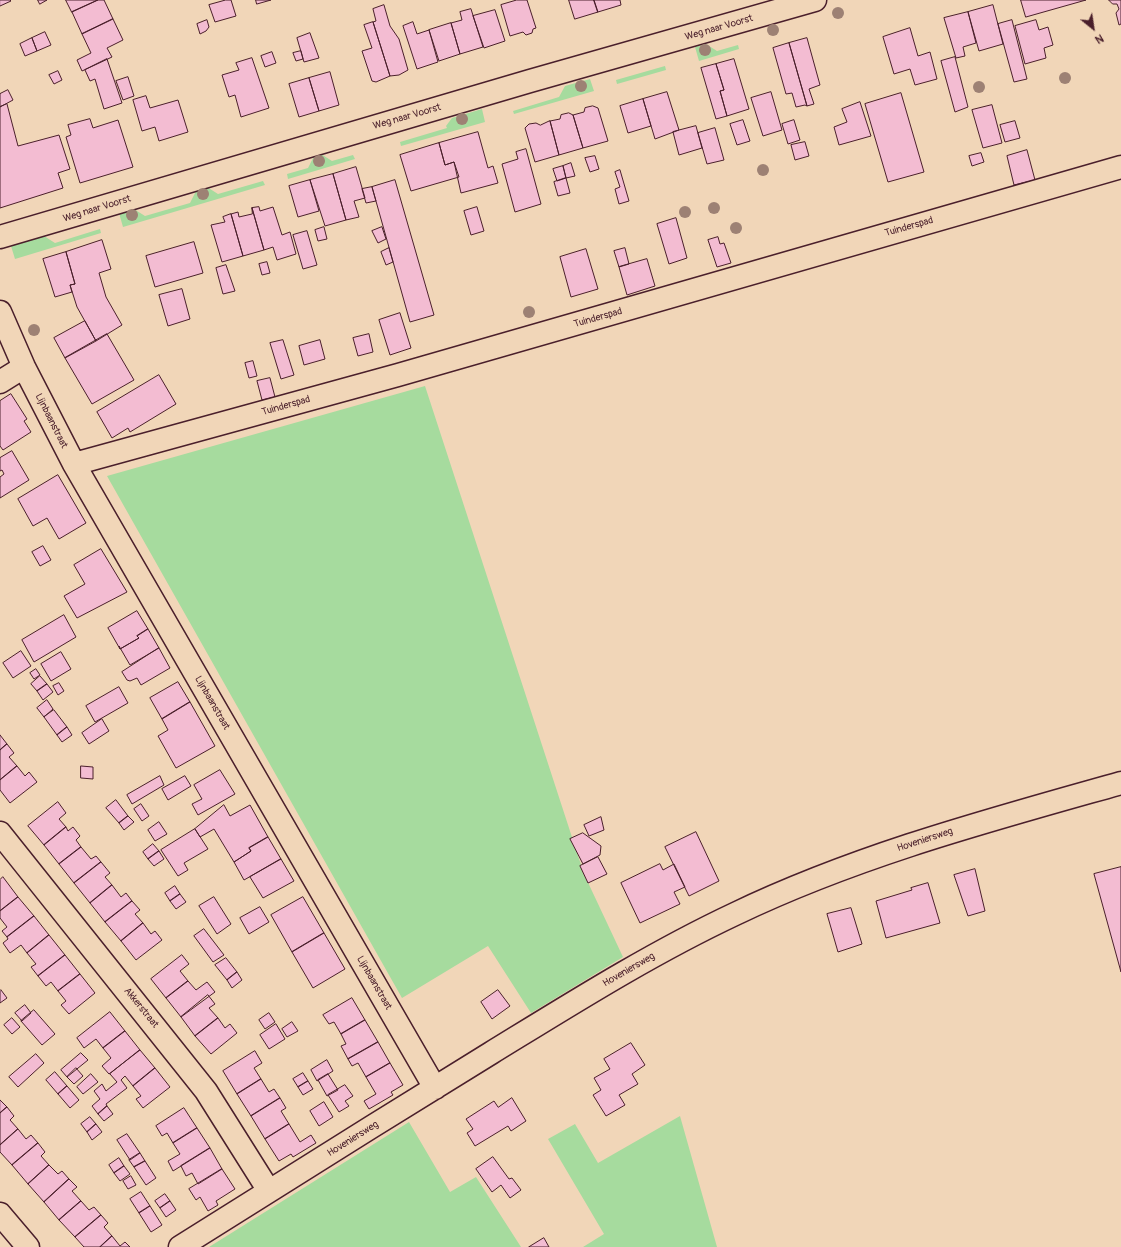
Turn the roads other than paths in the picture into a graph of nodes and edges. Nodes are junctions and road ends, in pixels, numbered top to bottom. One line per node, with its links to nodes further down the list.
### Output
1 (815, 0): 3 (street, Weg naar Voorst)
2 (1121, 167): 7 (street, Tuinderspad)
3 (0, 238)
4 (0, 312): 5 (street, Lijnbaanstraat)
5 (24, 367): 6 (street); 7 (street, Lijnbaanstraat)
6 (0, 382)
7 (74, 464): 10 (street, Lijnbaanstraat)
8 (1121, 783): 10 (street, Hoveniersweg)
9 (0, 833): 11 (street, Akkerstraat)
10 (435, 1088): 11 (street, Hoveniersweg)
11 (269, 1191): 14 (street, Hoveniersweg)
12 (0, 1214): 13 (street)
13 (28, 1247)
14 (180, 1247)

